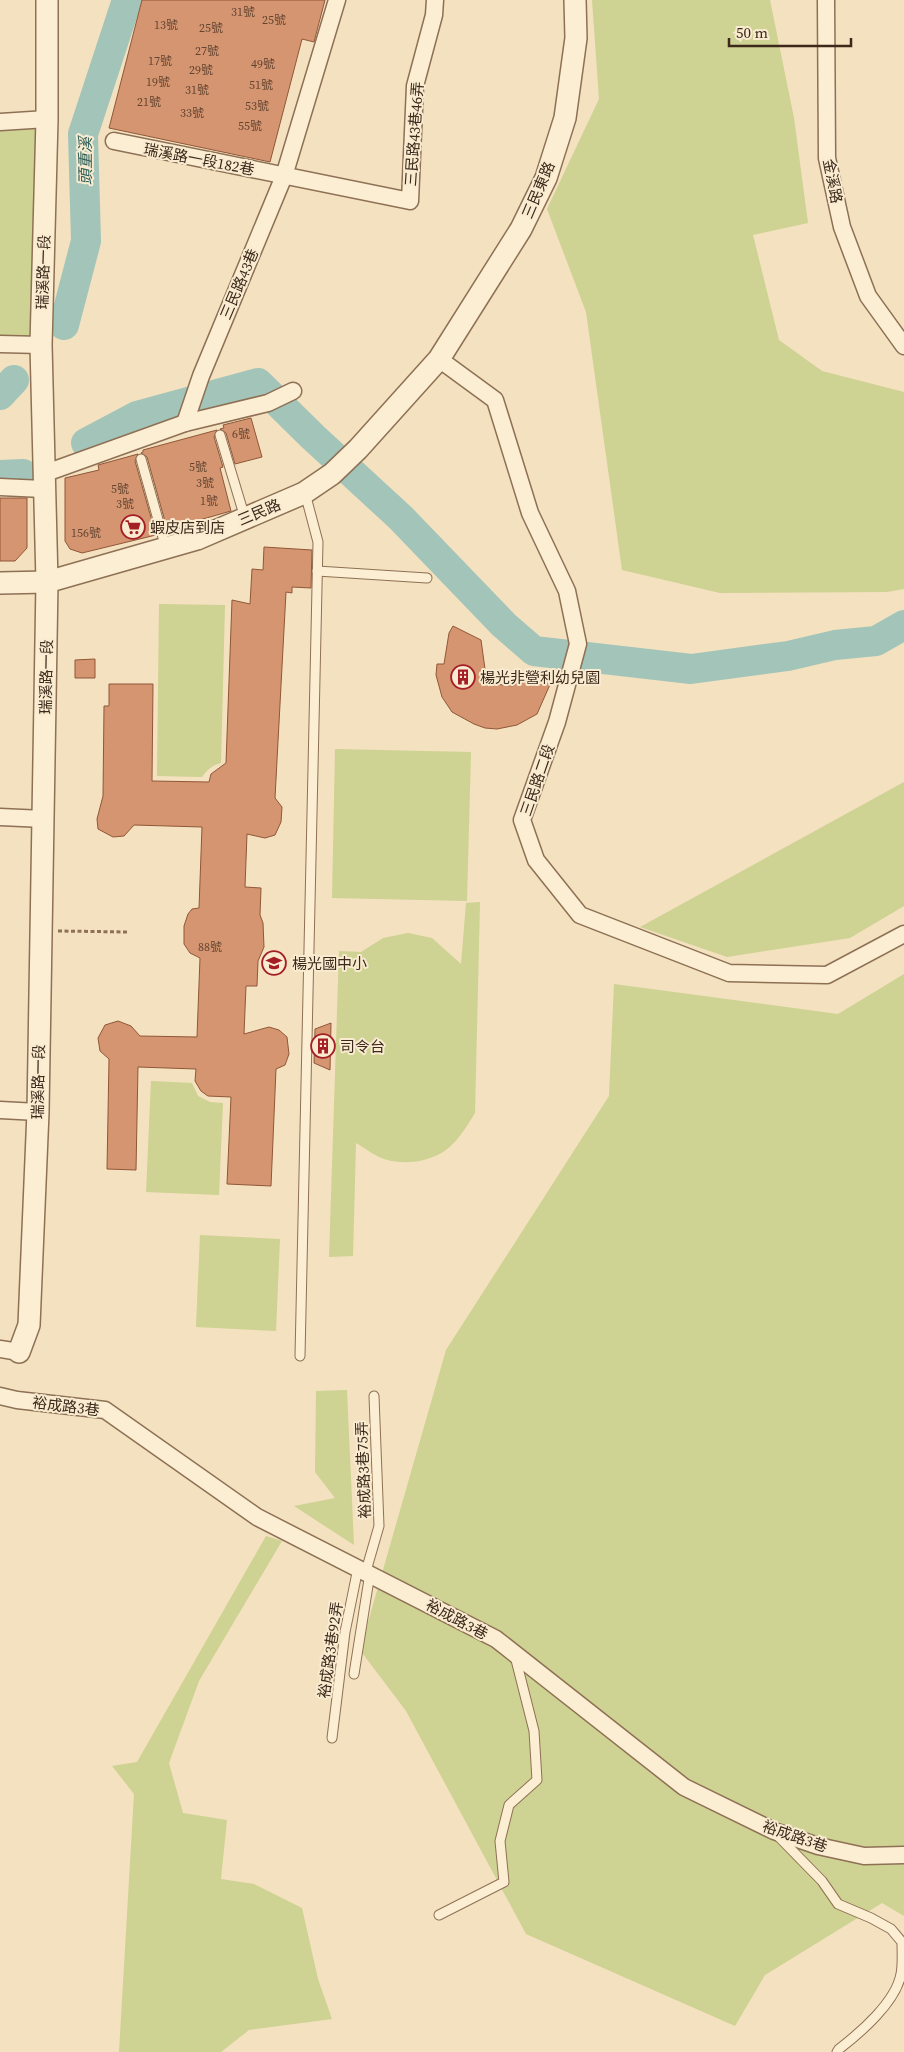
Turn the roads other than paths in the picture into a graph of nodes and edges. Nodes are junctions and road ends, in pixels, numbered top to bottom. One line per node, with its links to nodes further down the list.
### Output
1 (47, 0): 6 (street, 瑞溪路一段)
2 (337, 0): 9 (street, 三民路43巷)
3 (435, 0): 9 (street, 三民路43巷46弄)
4 (575, 0): 13 (street, 三民東路)
5 (826, 0): 12 (street, 金溪路)
6 (47, 119): 7 (street); 11 (street, 瑞溪路一段)
7 (0, 122)
8 (114, 142): 9 (street, 瑞溪路一段182巷)
9 (284, 176): 15 (street, 三民路43巷)
10 (0, 344): 11 (street)
11 (41, 345): 18 (street, 瑞溪路一段)
12 (904, 346)
13 (439, 359): 20 (street, 三民路); 29 (street, 三民路二段)
14 (293, 391): 15 (street)
15 (185, 422): 18 (street)
16 (220, 435): 21 (lane)
17 (141, 459): 22 (lane)
18 (43, 482): 19 (street); 25 (street, 瑞溪路一段)
19 (0, 487)
20 (304, 493): 21 (street, 三民路); 23 (lane)
21 (245, 518): 22 (street, 三民路)
22 (166, 548): 25 (street, 三民路)
23 (317, 571): 24 (lane); 33 (lane)
24 (427, 578)
25 (47, 582): 26 (street, 三民路); 28 (street, 瑞溪路一段)
26 (0, 583)
27 (0, 817): 28 (street)
28 (44, 819): 31 (street, 瑞溪路一段)
29 (904, 934)
30 (0, 1110): 31 (street)
31 (38, 1112): 32 (street, 瑞溪路一段)
32 (9, 1350)
33 (300, 1356)
34 (0, 1396): 36 (street, 裕成路3巷)
35 (374, 1396): 36 (lane, 裕成路3巷75弄)
36 (365, 1571): 37 (street, 裕成路3巷); 38 (lane); 39 (lane, 裕成路3巷92弄)
37 (515, 1654): 40 (street, 裕成路3巷); 42 (lane)
38 (354, 1674)
39 (332, 1738)
40 (774, 1831): 41 (street, 裕成路3巷); 43 (lane)
41 (904, 1855)
42 (439, 1914)
43 (837, 2052)

